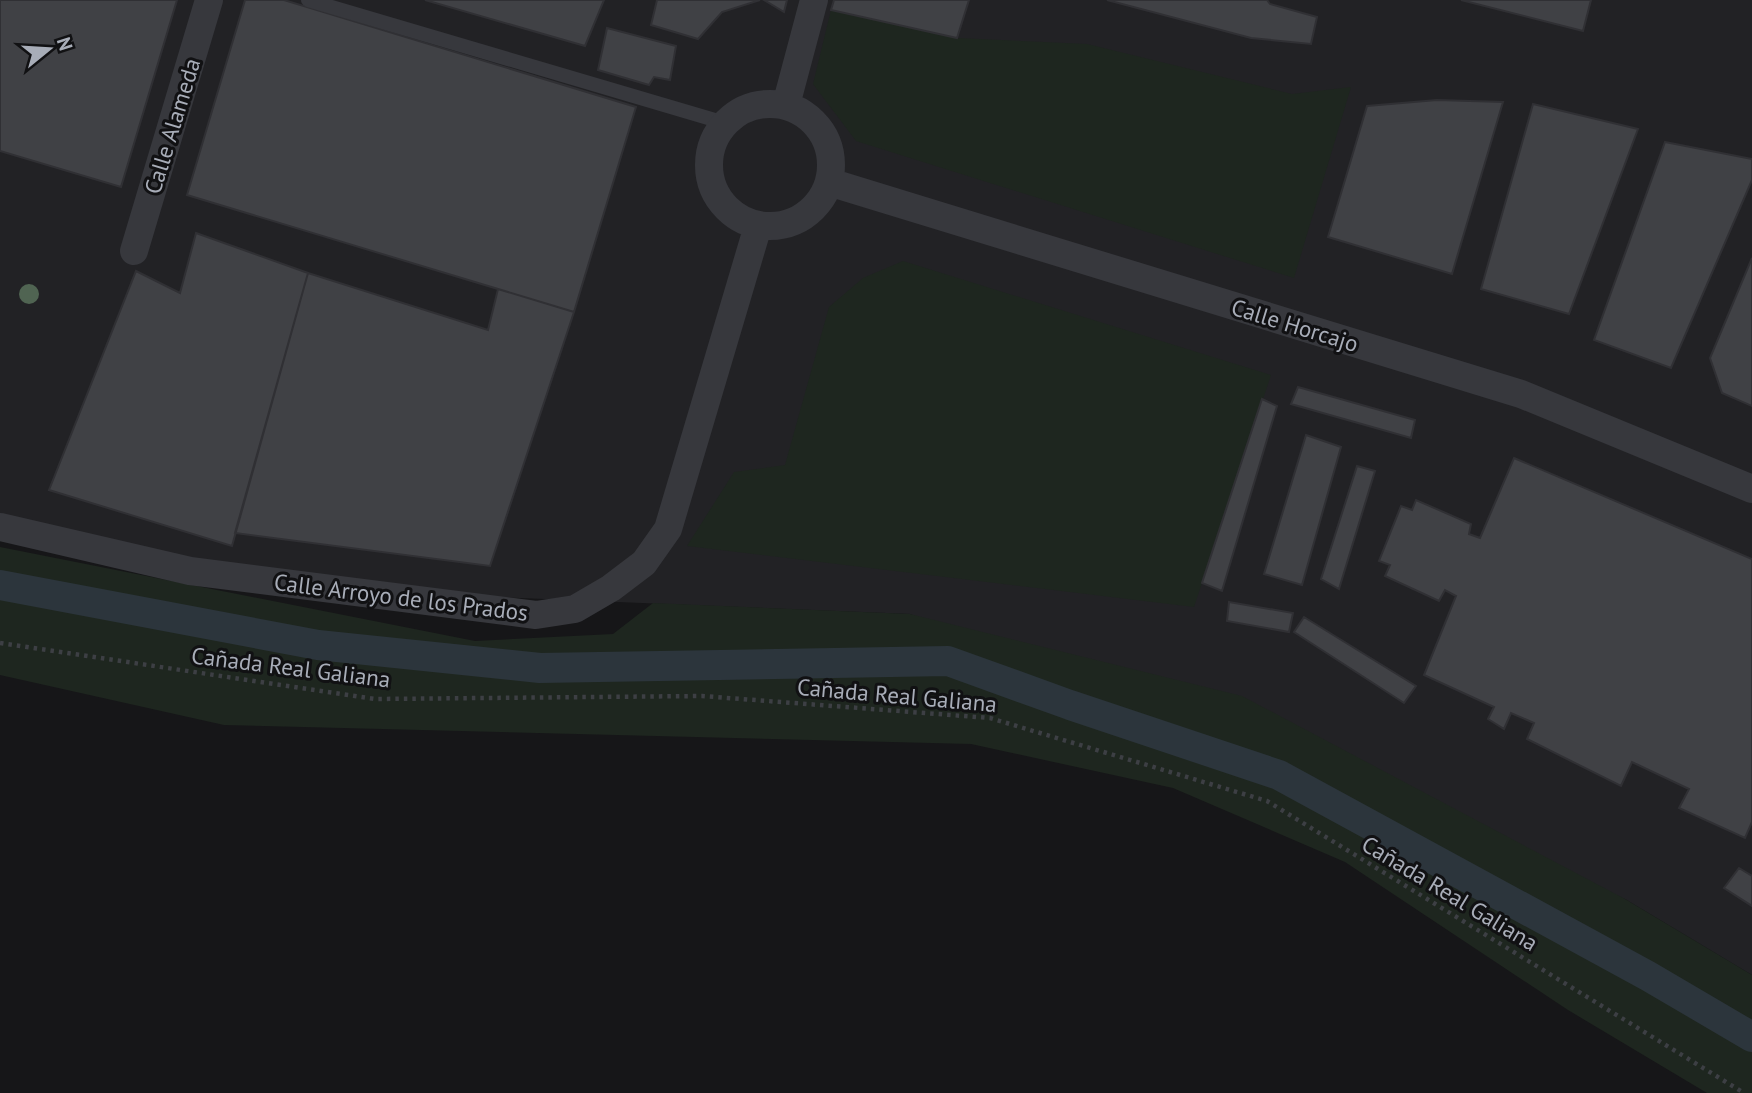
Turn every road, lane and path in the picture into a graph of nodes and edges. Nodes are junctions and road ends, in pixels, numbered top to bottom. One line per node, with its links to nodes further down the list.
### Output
1 (209, 0): 8 (street, Calle Alameda)
2 (308, 0): 5 (lane)
3 (814, 0): 4 (street)
4 (786, 105): 5 (street); 6 (street)
5 (725, 123): 7 (street)
6 (829, 182): 7 (street); 9 (street, Calle Horcajo)
7 (758, 226): 10 (street, Calle Arroyo de los Prados)
8 (134, 251)
9 (1752, 489)
10 (0, 527)
11 (0, 643): 12 (path, Cañada Real Galiana)
12 (1744, 1093)

